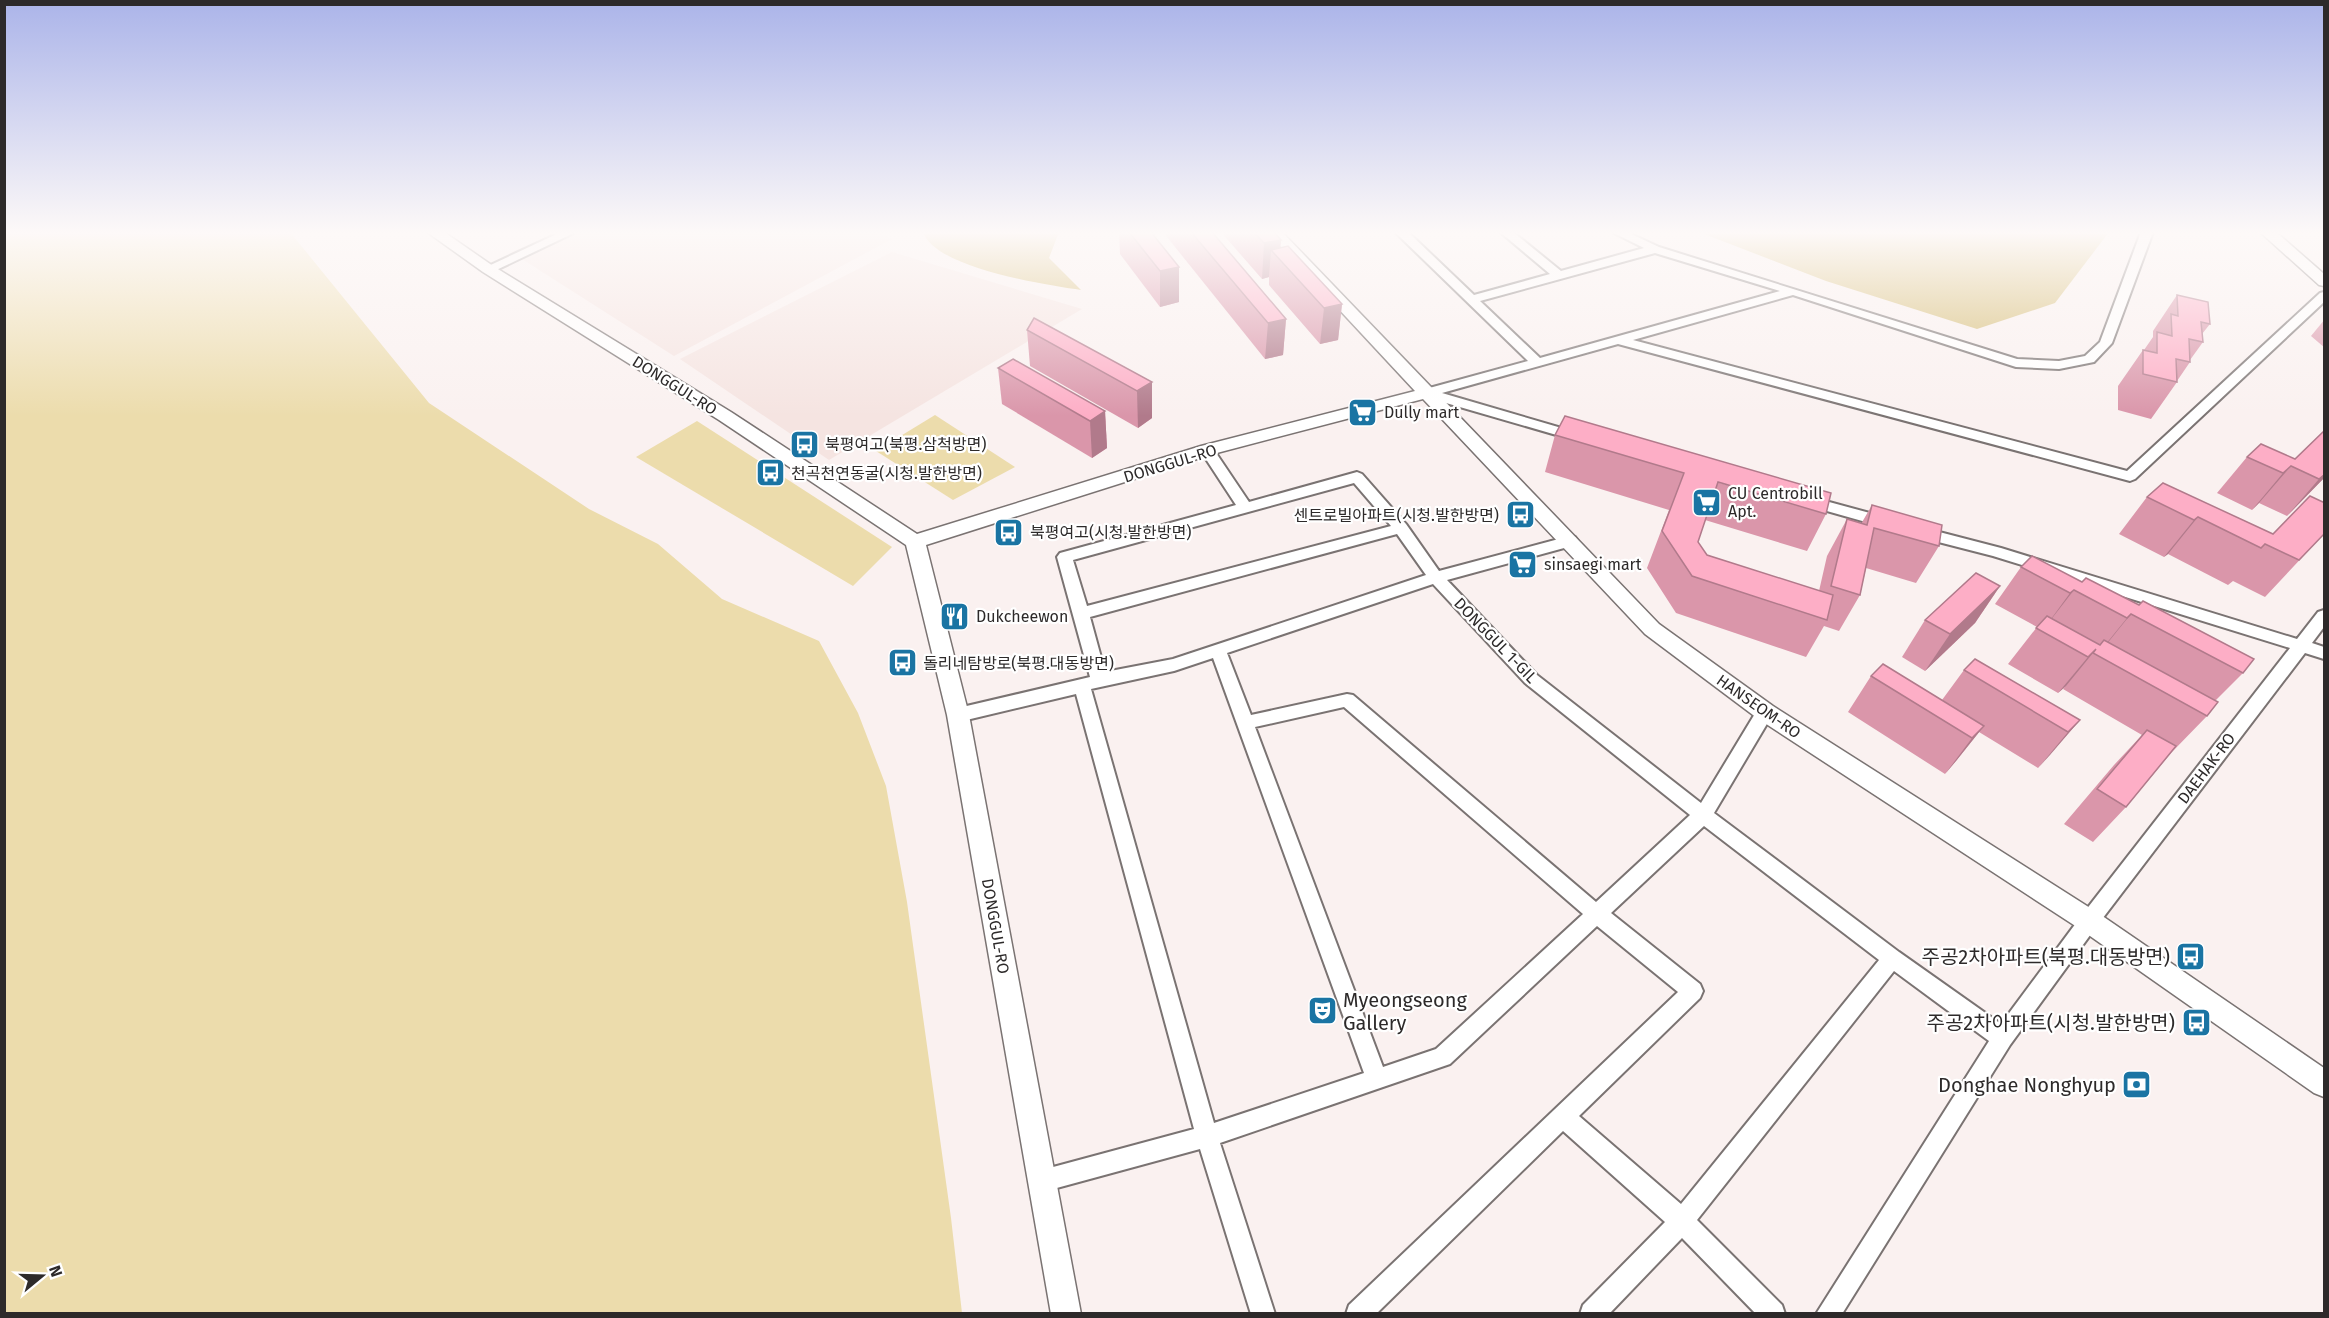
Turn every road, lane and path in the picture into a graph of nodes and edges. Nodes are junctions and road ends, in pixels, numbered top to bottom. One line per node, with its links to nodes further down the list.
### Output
1 (528, 294): 19 (street, DONGGUL-RO)
2 (1332, 294): 12 (street, HANSEOM-RO)
3 (1466, 294): 9 (street)
4 (1492, 294): 9 (street)
5 (1784, 294): 10 (street)
6 (1801, 294): 7 (street)
7 (2124, 294)
8 (2325, 296): 10 (street)
9 (1472, 299): 11 (street)
10 (1619, 340): 11 (street)
11 (1537, 362): 12 (street)
12 (1427, 393): 13 (street); 14 (street, DONGGUL-RO); 18 (street, HANSEOM-RO)
13 (1590, 441)
14 (1208, 450): 16 (street); 19 (street, DONGGUL-RO)
15 (1793, 497): 23 (street)
16 (1245, 507): 17 (street, DONGGUL 1-GIL); 21 (street, DONGGUL 1-GIL)
17 (1401, 528): 20 (street, DONGGUL 1-GIL); 21 (street)
18 (1570, 541): 20 (street); 27 (street, HANSEOM-RO)
19 (915, 542): 28 (street, DONGGUL-RO)
20 (1437, 579): 24 (street); 30 (street, DONGGUL 1-GIL)
21 (1082, 613): 26 (street, DONGGUL 1-GIL)
22 (2325, 616): 23 (street, DAEHAK-RO)
23 (2301, 644): 25 (street); 32 (street, DAEHAK-RO)
24 (1218, 650): 26 (street); 29 (street)
25 (2325, 653)
26 (1090, 683): 28 (street); 38 (street, DONGGUL 1-GIL)
27 (1765, 712): 30 (street); 32 (street, HANSEOM-RO)
28 (958, 715): 39 (street, DONGGUL-RO)
29 (1245, 723): 31 (street); 35 (street)
30 (1703, 815): 31 (street); 33 (street, DONGGUL 1-GIL)
31 (1598, 915): 35 (street); 37 (street)
32 (2089, 921): 34 (street, DAEHAK-RO); 36 (street, HANSEOM-RO)
33 (1892, 958): 34 (street, DONGGUL 1-GIL); 40 (street)
34 (2003, 1038): 46 (street, DAEHAK-RO)
35 (1377, 1079): 38 (street)
36 (2325, 1084)
37 (1563, 1116): 40 (street); 43 (street)
38 (1207, 1136): 39 (street); 42 (street, DONGGUL 1-GIL)
39 (1042, 1181): 41 (street, DONGGUL-RO)
40 (1682, 1221): 44 (street); 45 (street)
41 (1066, 1314)
42 (1263, 1314)
43 (1358, 1314)
44 (1592, 1314)
45 (1773, 1314)
46 (1828, 1314)

